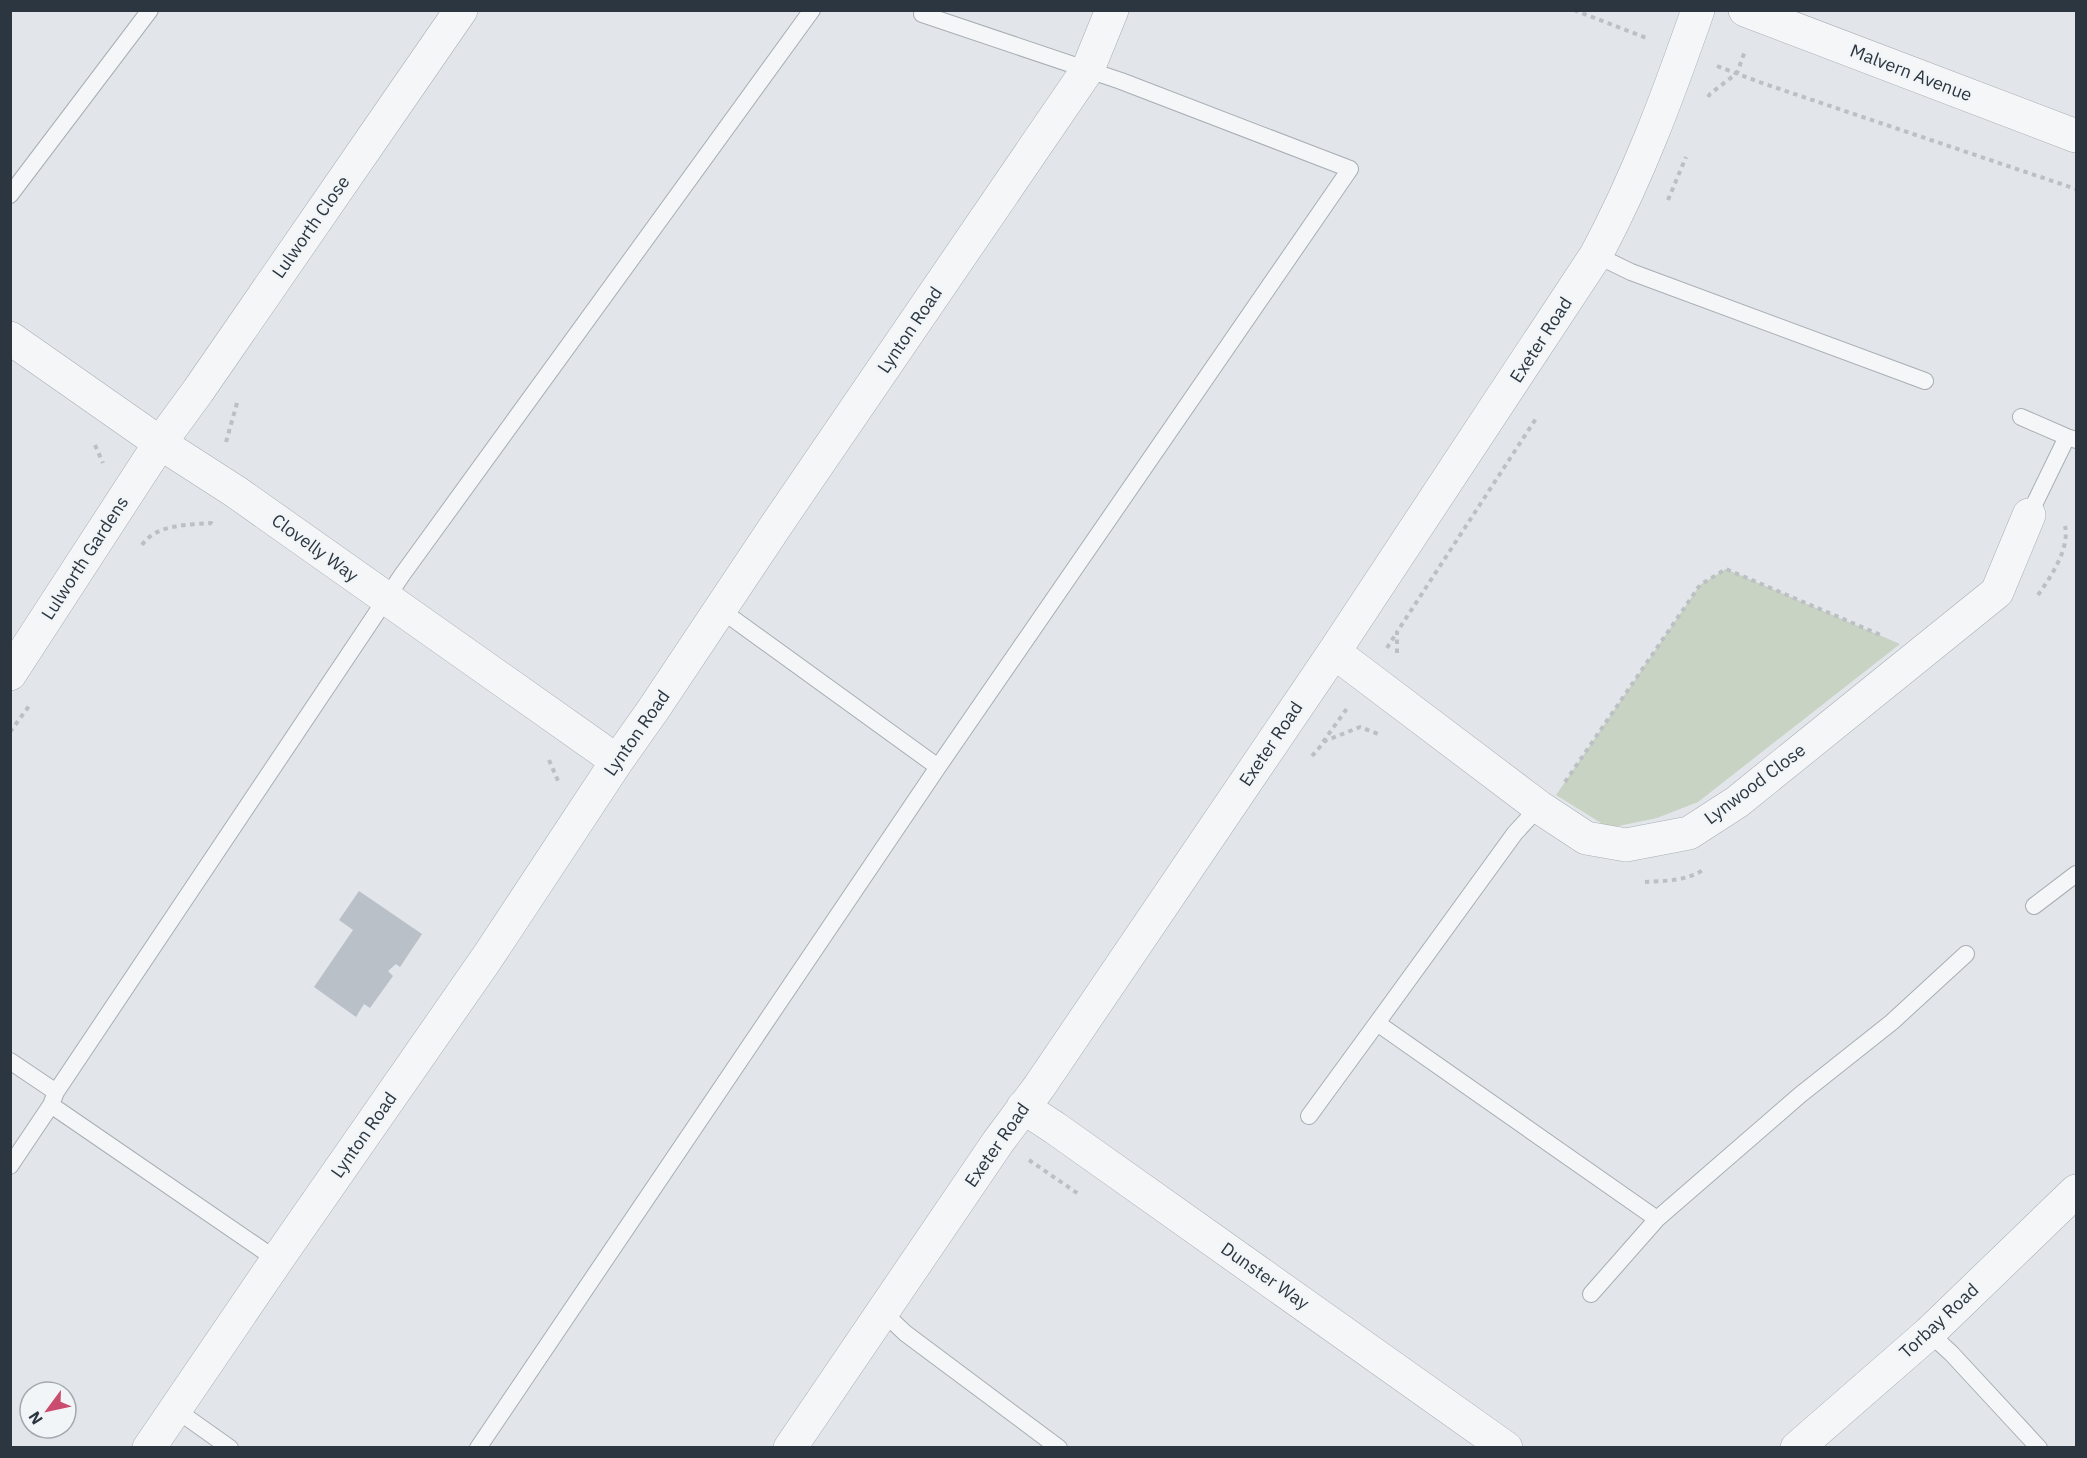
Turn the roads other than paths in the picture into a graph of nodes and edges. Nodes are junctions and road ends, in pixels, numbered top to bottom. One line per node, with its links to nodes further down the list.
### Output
1 (150, 10): 10 (lane)
2 (461, 10): 16 (street, Lulworth Close)
3 (812, 10): 18 (lane)
4 (1112, 10): 8 (street, Lynton Road)
5 (1698, 10): 11 (street, Exeter Road)
6 (1752, 13): 9 (street, Malvern Avenue)
7 (922, 14): 8 (lane)
8 (1088, 69): 19 (street, Lynton Road); 23 (lane)
9 (2076, 136)
10 (10, 195)
11 (1596, 255): 13 (lane); 20 (street, Exeter Road)
12 (10, 338): 16 (street, Clovelly Way)
13 (1925, 381)
14 (2021, 417): 15 (lane)
15 (2072, 439): 17 (lane)
16 (160, 443): 18 (street, Clovelly Way); 21 (street, Lulworth Gardens)
17 (2029, 515): 24 (street, Lynwood Close)
18 (387, 600): 22 (street, Clovelly Way); 30 (lane)
19 (721, 610): 22 (street, Lynton Road); 23 (lane)
20 (1334, 652): 24 (street, Lynwood Close); 31 (street, Exeter Road)
21 (10, 674)
22 (617, 761): 36 (street, Lynton Road)
23 (938, 767): 43 (lane)
24 (1551, 796): 28 (lane)
25 (2076, 874): 26 (lane)
26 (2034, 906)
27 (1966, 954): 35 (lane)
28 (1377, 1023): 32 (lane); 35 (lane)
29 (10, 1061): 30 (lane)
30 (54, 1099): 33 (lane); 36 (lane)
31 (1023, 1107): 38 (street, Exeter Road); 46 (street, Dunster Way)
32 (1309, 1116)
33 (10, 1166)
34 (2076, 1191): 39 (street, Torbay Road)
35 (1657, 1219): 37 (lane)
36 (277, 1260): 40 (street, Lynton Road)
37 (1591, 1294)
38 (882, 1311): 44 (street, Exeter Road); 45 (lane)
39 (1929, 1333): 47 (street, Torbay Road); 48 (lane)
40 (175, 1409): 41 (street, Lynton Road); 42 (lane)
41 (149, 1448)
42 (230, 1448)
43 (478, 1448)
44 (790, 1448)
45 (1059, 1448)
46 (1506, 1448)
47 (1797, 1448)
48 (2039, 1448)

